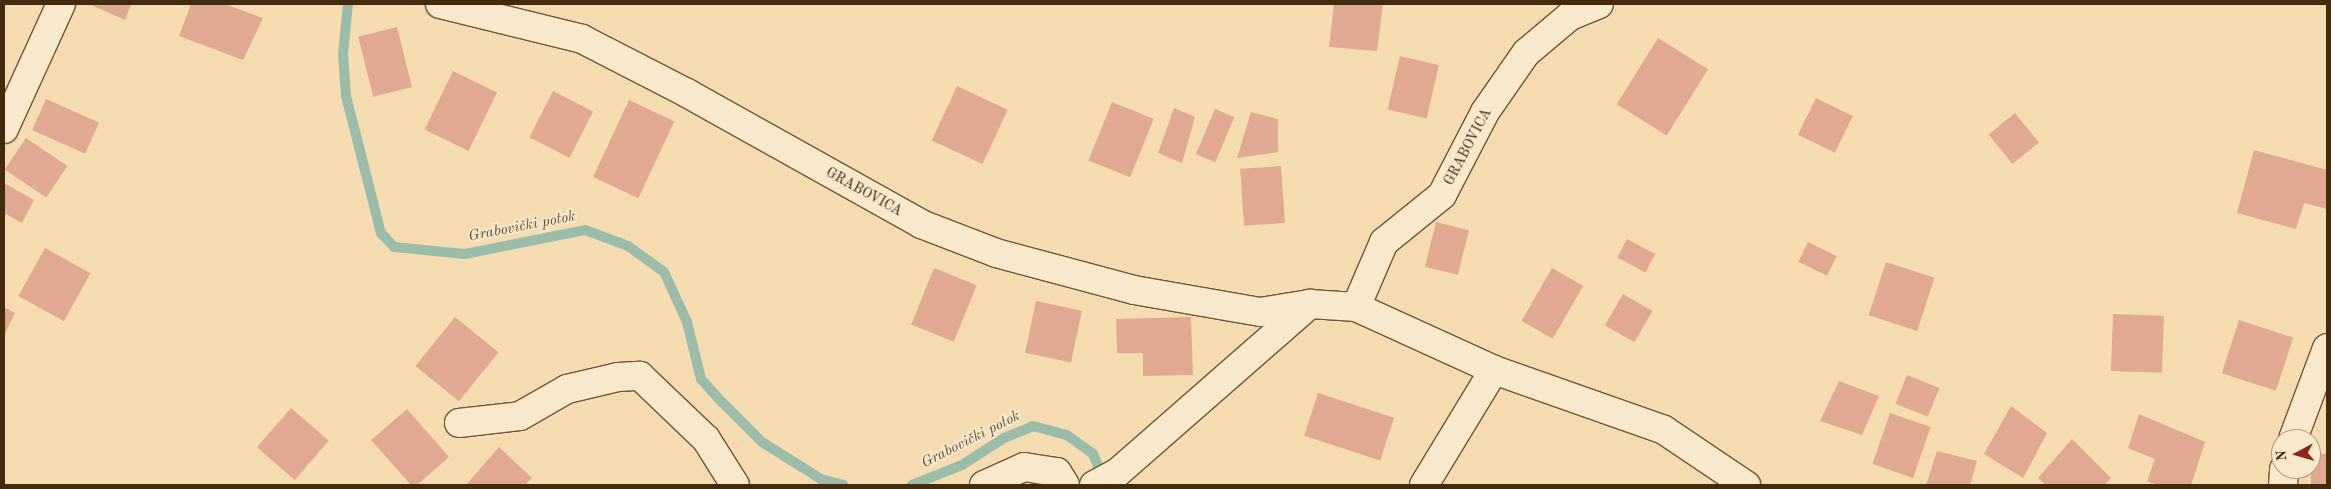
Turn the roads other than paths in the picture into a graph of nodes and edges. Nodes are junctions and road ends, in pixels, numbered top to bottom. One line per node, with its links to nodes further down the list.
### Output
1 (61, 4): 4 (street)
2 (440, 4): 5 (street, GRABOVICA)
3 (1599, 4): 6 (street, GRABOVICA)
4 (4, 129)
5 (1310, 304): 6 (street, GRABOVICA); 11 (street)
6 (1356, 307): 8 (street, GRABOVICA)
7 (2327, 348): 10 (street)
8 (1494, 370): 15 (street); 16 (street, GRABOVICA)
9 (459, 423): 12 (street)
10 (2297, 429)
11 (1105, 479)
12 (735, 485)
13 (984, 485): 14 (street)
14 (1065, 485)
15 (1424, 485)
16 (1746, 485)

